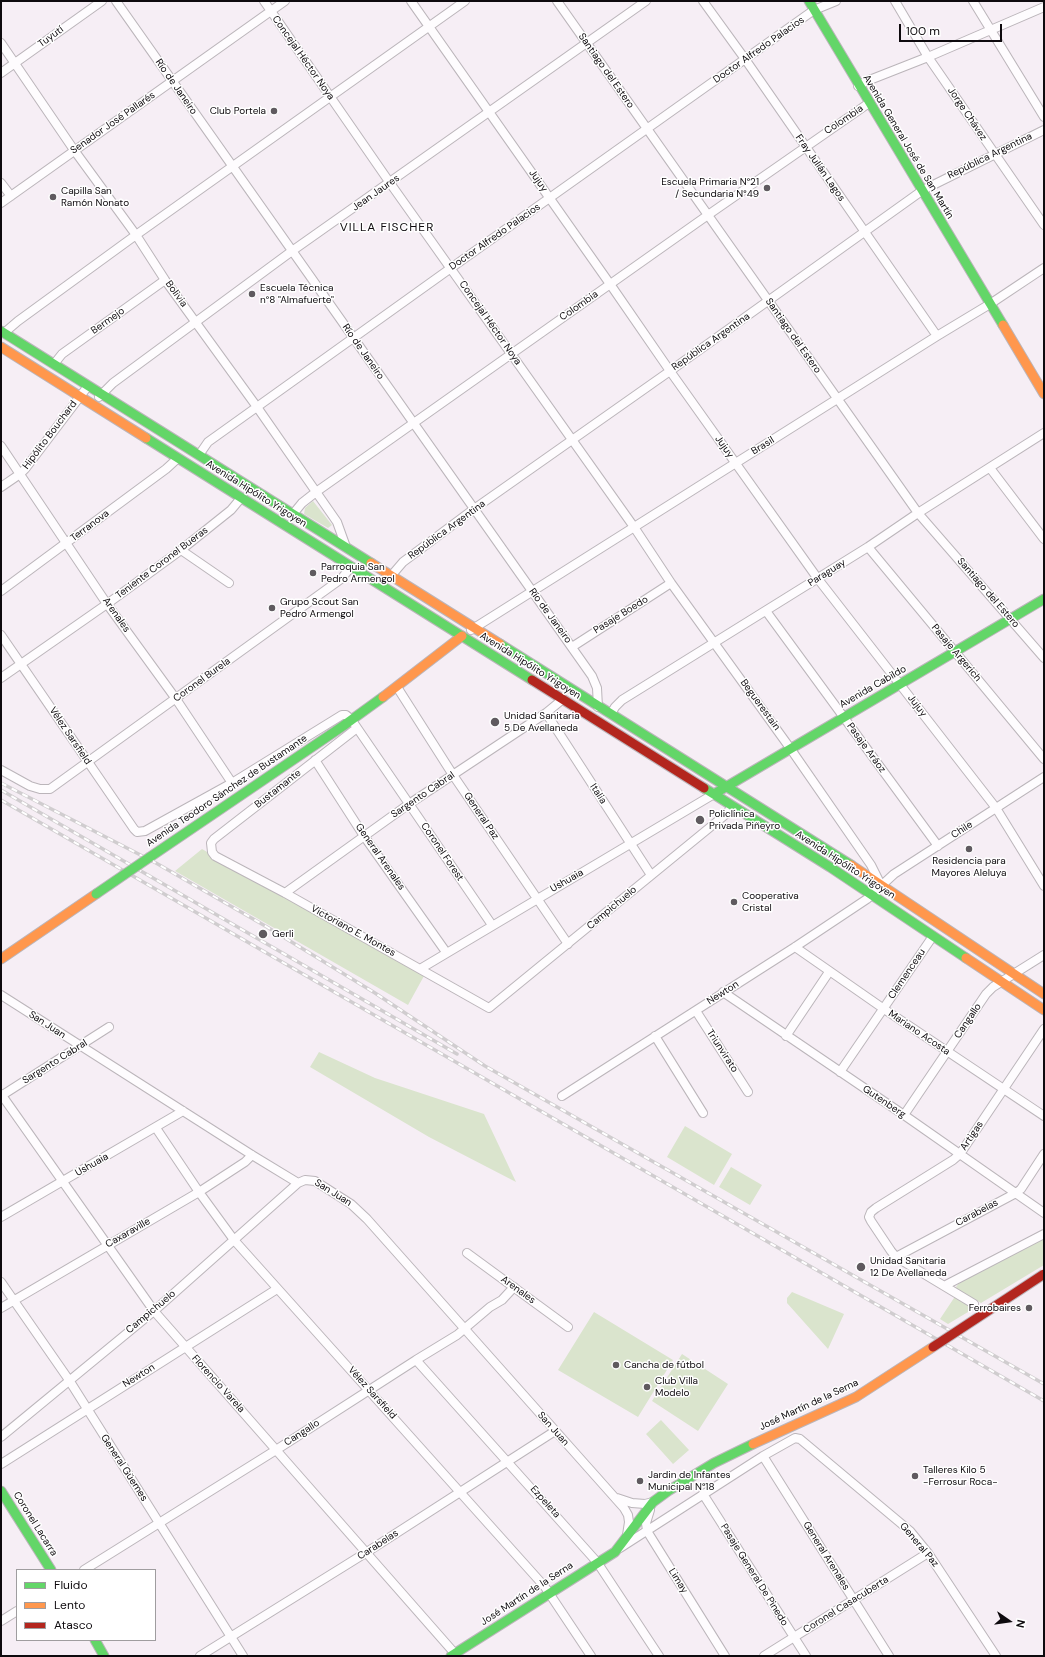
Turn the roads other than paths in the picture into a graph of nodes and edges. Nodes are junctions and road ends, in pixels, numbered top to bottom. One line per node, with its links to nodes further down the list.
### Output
1 (102, 1): 23 (street, Tuyutí)
2 (116, 1): 25 (street, Río de Janeiro)
3 (264, 1): 16 (street, Concejal Héctor Noya)
4 (285, 1): 16 (street, Senador José Pallarés)
5 (411, 1): 17 (street, Jujuy)
6 (465, 1): 17 (street)
7 (557, 1): 19 (street, Santiago del Estero)
8 (646, 1): 19 (street, Jean Jaures)
9 (703, 1): 22 (street, Fray Julián Lagos)
10 (809, 1): 15 (main road, Avenida General José de San Martín)
11 (836, 1): 15 (street, Doctor Alfredo Palacios)
12 (895, 1): 21 (street, Jorge Chávez)
13 (973, 1): 18 (street)
14 (1044, 7): 18 (street)
15 (814, 10): 22 (street, Doctor Alfredo Palacios); 26 (main road, Avenida General José de San Martín)
16 (271, 11): 25 (street, Senador José Pallarés); 27 (street, Concejal Héctor Noya)
17 (429, 27): 27 (street); 29 (street, Jujuy)
18 (990, 30): 21 (street); 30 (street)
19 (586, 42): 29 (street, Jean Jaures); 31 (street, Santiago del Estero)
20 (1, 43): 23 (street, Bolivia)
21 (928, 57): 26 (street); 35 (street, Jorge Chávez)
22 (745, 59): 31 (street, Doctor Alfredo Palacios); 33 (street, Fray Julián Lagos)
23 (15, 63): 24 (street, Tuyutí); 34 (street, Bolivia)
24 (1, 73)
25 (173, 81): 34 (street, Senador José Pallarés); 36 (street, Río de Janeiro)
26 (858, 86): 28 (main road, Avenida General José de San Martín)
27 (330, 97): 36 (street); 38 (street, Concejal Héctor Noya)
28 (868, 103): 33 (street, Colombia); 39 (main road, Avenida General José de San Martín)
29 (489, 112): 38 (street, Jean Jaures); 41 (street, Jujuy)
30 (1044, 117)
31 (647, 129): 41 (street, Doctor Alfredo Palacios); 43 (street, Santiago del Estero)
32 (1044, 130): 35 (street, República Argentina)
33 (805, 146): 43 (street, Colombia); 45 (street, Fray Julián Lagos)
34 (74, 150): 40 (street, Senador José Pallarés); 46 (street, Bolivia)
35 (994, 154): 39 (street, República Argentina); 44 (street, Jorge Chávez)
36 (232, 166): 46 (street); 47 (street, Río de Janeiro)
37 (1, 183): 40 (street)
38 (390, 183): 47 (street, Jean Jaures); 48 (street, Concejal Héctor Noya)
39 (923, 190): 45 (street, República Argentina); 53 (main road, Avenida General José de San Martín)
40 (11, 196): 42 (street, Senador José Pallarés)
41 (550, 199): 48 (street, Doctor Alfredo Palacios); 51 (street, Jujuy)
42 (1, 203)
43 (708, 214): 51 (street, Colombia); 52 (street, Santiago del Estero)
44 (1044, 225)
45 (864, 232): 52 (street, República Argentina); 56 (street, Fray Julián Lagos)
46 (136, 235): 50 (street, Bolivia); 55 (street)
47 (292, 251): 54 (street, Jean Jaures); 57 (street, Río de Janeiro)
48 (451, 268): 57 (street, Doctor Alfredo Palacios); 59 (street, Concejal Héctor Noya)
49 (1044, 268): 53 (street, Brasil)
50 (165, 280): 54 (street, Bolivia); 60 (street, Bermejo)
51 (610, 284): 59 (street, Colombia); 61 (street, Jujuy)
52 (769, 301): 61 (street, República Argentina); 66 (street, Santiago del Estero)
53 (990, 304): 56 (street, Brasil); 64 (main road, Avenida General José de San Martín)
54 (196, 322): 63 (street, Jean Jaures); 68 (street, Bolivia)
55 (2, 332): 60 (main road, Avenida Hipólito Yrigoyen)
56 (936, 336): 66 (street, Brasil)
57 (354, 338): 68 (street, Doctor Alfredo Palacios); 69 (street, Río de Janeiro)
58 (1, 347): 65 (main road, Avenida Hipólito Yrigoyen)
59 (512, 354): 69 (street, Colombia); 71 (street, Concejal Héctor Noya)
60 (54, 364): 62 (main road, Avenida Hipólito Yrigoyen)
61 (670, 371): 71 (street, República Argentina); 75 (street, Jujuy)
62 (88, 386): 63 (main road, Avenida Hipólito Yrigoyen); 65 (street)
63 (102, 394): 67 (street, Jean Jaures); 73 (main road, Avenida Hipólito Yrigoyen)
64 (1044, 394)
65 (79, 397): 67 (main road, Avenida Hipólito Yrigoyen); 77 (street, Hipólito Bouchard)
66 (838, 399): 75 (street, Brasil); 82 (street, Santiago del Estero)
67 (93, 406): 74 (main road, Avenida Hipólito Yrigoyen)
68 (257, 407): 73 (street, Doctor Alfredo Palacios); 79 (street, Bolivia)
69 (414, 423): 79 (street, Colombia); 81 (street, Río de Janeiro)
70 (1044, 433): 76 (street, Paraguay)
71 (572, 440): 81 (street, República Argentina); 84 (street, Concejal Héctor Noya)
72 (1, 446): 77 (street, Arenales)
73 (198, 455): 83 (main road, Avenida Hipólito Yrigoyen)
74 (178, 458): 80 (main road, Avenida Hipólito Yrigoyen); 86 (street, Terranova)
75 (735, 463): 84 (street, Brasil); 92 (street, Jujuy)
76 (990, 468): 82 (street, Paraguay); 85 (street)
77 (20, 474): 78 (street, Hipólito Bouchard); 86 (street, Arenales)
78 (1, 487)
79 (316, 492): 83 (street, Colombia); 88 (street, Bolivia)
80 (241, 498): 89 (street, Teniente Coronel Bueras); 90 (main road, Avenida Hipólito Yrigoyen)
81 (474, 509): 91 (street, República Argentina); 96 (street, Río de Janeiro)
82 (918, 513): 87 (street, Paraguay); 100 (street, Santiago del Estero)
83 (293, 514): 88 (main road, Avenida Hipólito Yrigoyen)
84 (634, 527): 94 (street, Beguerestain); 96 (street, Brasil)
85 (1044, 539)
86 (66, 544): 95 (street, Terranova); 98 (street, Arenales)
87 (868, 547): 92 (street, Paraguay); 106 (street, Pasaje Argerich)
88 (346, 548): 91 (main road, Avenida Hipólito Yrigoyen)
89 (181, 550): 93 (street); 98 (street, Teniente Coronel Bueras)
90 (351, 567): 103 (main road, Avenida Hipólito Yrigoyen); 112 (street, Coronel Burela)
91 (391, 576): 101 (main road, Avenida Hipólito Yrigoyen)
92 (818, 579): 99 (street, Paraguay); 110 (street, Jujuy)
93 (229, 583)
94 (671, 583): 104 (street, Beguerestain); 105 (street, Pasaje Boedo)
95 (1, 591)
96 (532, 591): 101 (street, Brasil); 105 (street, Río de Janeiro)
97 (1044, 599): 100 (main road, Avenida Cabildo)
98 (107, 604): 108 (street, Teniente Coronel Bueras); 112 (street, Arenales)
99 (766, 611): 104 (street, Paraguay); 117 (street, Pasaje Aráoz)
100 (1011, 619): 106 (main road, Avenida Cabildo); 107 (street, Santiago del Estero)
101 (473, 628): 103 (street, Brasil); 114 (main road, Avenida Hipólito Yrigoyen)
102 (1, 635): 108 (street, Vélez Sarsfield)
103 (462, 636): 111 (main road, Avenida Teodoro Sánchez de Bustamante); 113 (main road, Avenida Hipólito Yrigoyen)
104 (715, 643): 116 (street, Paraguay); 120 (street, Beguerestain)
105 (572, 647): 114 (street, Río de Janeiro)
106 (954, 651): 110 (main road, Avenida Cabildo); 121 (street, Pasaje Argerich)
107 (1044, 658)
108 (21, 664): 109 (street, Teniente Coronel Bueras); 123 (street, Vélez Sarsfield)
109 (1, 678)
110 (900, 684): 117 (main road, Avenida Cabildo); 132 (street, Jujuy)
111 (397, 687): 118 (main road, Avenida Teodoro Sánchez de Bustamante); 125 (street, General Paz)
112 (176, 699): 123 (street, Coronel Burela); 127 (street, Arenales)
113 (563, 699): 115 (street, Sargento Cabral); 129 (main road, Avenida Hipólito Yrigoyen)
114 (598, 706): 116 (main road, Avenida Hipólito Yrigoyen)
115 (546, 713): 125 (street, Sargento Cabral); 134 (street, Italia)
116 (611, 714): 128 (main road, Avenida Hipólito Yrigoyen)
117 (843, 717): 120 (main road, Avenida Cabildo); 135 (street, Pasaje Aráoz)
118 (350, 719): 119 (street, Coronel Forest); 127 (street); 149 (main road, Avenida Teodoro Sánchez de Bustamante, bridge)
119 (357, 728): 122 (street, Bustamante); 130 (street, Coronel Forest)
120 (790, 748): 128 (main road, Avenida Cabildo); 138 (street, Beguerestain)
121 (1044, 759)
122 (315, 760): 133 (street, General Arenales); 136 (street, Bustamante)
123 (88, 762): 124 (street, Coronel Burela); 127 (street, Vélez Sarsfield)
124 (1, 770)
125 (453, 775): 130 (street, Sargento Cabral); 142 (street, General Paz)
126 (1044, 777): 132 (street, Chile)
127 (232, 783)
128 (727, 786): 129 (main road, Avenida Cabildo); 138 (main road, Avenida Hipólito Yrigoyen)
129 (714, 794): 131 (main road, Avenida Hipólito Yrigoyen); 134 (street, Ushuaia)
130 (409, 804): 133 (street, Sargento Cabral); 143 (street, Coronel Forest)
131 (733, 806): 137 (street, Campichuelo); 141 (main road, Avenida Hipólito Yrigoyen)
132 (996, 808): 135 (street, Chile); 139 (street, Jujuy)
133 (364, 836): 140 (street, Sargento Cabral); 147 (street, General Arenales)
134 (630, 844): 137 (street, Italia); 142 (street, Ushuaia)
135 (938, 846): 138 (street, Chile)
136 (215, 856): 140 (street, Victoriano E. Montes)
137 (651, 875): 145 (street, Campichuelo)
138 (882, 885): 141 (street, Newton); 152 (main road, Avenida Hipólito Yrigoyen)
139 (1044, 886)
140 (285, 893): 150 (street, Victoriano E. Montes)
141 (872, 895): 144 (main road, Avenida Hipólito Yrigoyen); 146 (street, Newton)
142 (537, 898): 143 (street, Ushuaia); 145 (street, General Paz)
143 (492, 925): 147 (street, Ushuaia)
144 (933, 936): 153 (main road, Avenida Hipólito Yrigoyen); 158 (street, Clemenceau)
145 (568, 944): 157 (street, Campichuelo)
146 (795, 947): 151 (street, Mariano Acosta); 154 (street, Newton)
147 (446, 952): 150 (street, Ushuaia)
148 (1044, 955): 152 (street, Cangallo)
149 (1, 959)
150 (420, 969): 157 (street, Victoriano E. Montes)
151 (829, 972): 158 (street, Mariano Acosta); 164 (street)
152 (1014, 974): 153 (street, Cangallo); 155 (main road, Avenida Hipólito Yrigoyen)
153 (1002, 982): 159 (main road, Avenida Hipólito Yrigoyen); 166 (street, Cangallo)
154 (723, 992): 160 (street, Newton); 164 (street, Gutenberg)
155 (1044, 994)
156 (1, 995): 165 (street, San Juan)
157 (489, 1008)
158 (884, 1009): 166 (street, Mariano Acosta); 167 (street, Clemenceau)
159 (1044, 1010)
160 (696, 1011): 163 (street, Newton); 169 (street, Triunvirato)
161 (109, 1027): 165 (street, Sargento Cabral)
162 (1044, 1029): 168 (street, Artigas)
163 (656, 1036): 171 (street, Newton); 173 (street)
164 (786, 1036): 167 (street, Gutenberg)
165 (80, 1046): 170 (street, Sargento Cabral); 172 (street, San Juan)
166 (948, 1052): 168 (street, Mariano Acosta); 174 (street, Cangallo)
167 (840, 1072): 174 (street, Gutenberg)
168 (1004, 1089): 175 (street, Mariano Acosta); 177 (street, Artigas)
169 (748, 1092)
170 (1, 1095): 180 (street, Florencio Varela)
171 (562, 1096)
172 (182, 1111): 176 (street, Ushuaia); 179 (street, San Juan)
173 (703, 1112)
174 (904, 1115): 177 (street, Gutenberg)
175 (1044, 1116)
176 (156, 1128): 180 (street, Ushuaia); 182 (street, Vélez Sarsfield)
177 (960, 1154): 183 (street, Gutenberg); 190 (street, Artigas)
178 (1044, 1154): 183 (street, Carabelas)
179 (252, 1156): 181 (street, San Juan); 182 (street, Caxaraville)
180 (62, 1182): 185 (street, Ushuaia); 188 (street, Florencio Varela)
181 (298, 1183): 187 (street, Campichuelo); 201 (street, San Juan)
182 (199, 1192): 187 (street, Vélez Sarsfield); 188 (street, Caxaraville)
183 (1016, 1193): 184 (street, Gutenberg); 190 (street, Carabelas)
184 (1044, 1213)
185 (1, 1216)
186 (1044, 1234): 193 (street)
187 (234, 1240): 195 (street, Vélez Sarsfield); 199 (street, Campichuelo)
188 (107, 1245): 196 (street, Caxaraville); 199 (street, Florencio Varela)
189 (467, 1253): 194 (street, Arenales)
190 (896, 1256): 193 (street)
191 (1044, 1274): 218 (main road, José Martín de la Serna, bridge)
192 (1, 1282): 196 (street, General Güemes)
193 (944, 1286): 197 (street)
194 (514, 1287): 200 (street, Arenales); 201 (street, Cangallo)
195 (277, 1289): 202 (street, Newton); 205 (street, Vélez Sarsfield)
196 (14, 1300): 198 (street, Caxaraville); 204 (street, General Güemes)
197 (974, 1304)
198 (1, 1308)
199 (154, 1311): 202 (street, Florencio Varela); 204 (street, Campichuelo)
200 (568, 1327)
201 (464, 1329): 203 (street, Cangallo); 207 (street, San Juan)
202 (186, 1348): 206 (street, Newton); 210 (street, Florencio Varela)
203 (416, 1360): 205 (street, Cangallo); 212 (street, Ezpeleta)
204 (69, 1380): 206 (street, General Güemes); 208 (street, Campichuelo)
205 (369, 1389): 210 (street, Cangallo); 215 (street, Vélez Sarsfield)
206 (86, 1409): 213 (street, Newton); 219 (street, General Güemes)
207 (555, 1431): 212 (street, Carabelas); 217 (street, San Juan)
208 (1, 1437)
209 (800, 1438): 211 (street, José Martín de la Serna); 224 (street, General Paz)
210 (276, 1450): 219 (street, Cangallo); 222 (street, Florencio Varela)
211 (763, 1456): 216 (street, José Martín de la Serna); 229 (street, General Arenales)
212 (508, 1462): 215 (street, Carabelas); 225 (street, Ezpeleta)
213 (1, 1464)
214 (1, 1491): 226 (main road, Coronel Lacarra)
215 (459, 1492): 222 (street, Carabelas); 228 (street, Vélez Sarsfield)
216 (703, 1494): 220 (street, José Martín de la Serna); 233 (street, Pasaje General De Pinedo)
217 (615, 1497): 218 (street, San Juan); 221 (street, San Juan)
218 (653, 1502): 220 (street); 221 (main road, José Martín de la Serna)
219 (160, 1523): 227 (street, Cangallo); 232 (street, General Güemes)
220 (647, 1531): 223 (street, José Martín de la Serna); 241 (street, Limay)
221 (626, 1539): 223 (main road, José Martín de la Serna)
222 (367, 1552): 232 (street, Carabelas); 235 (street, Florencio Varela)
223 (615, 1552): 225 (main road, José Martín de la Serna)
224 (928, 1553): 229 (street, Coronel Casacuberta); 245 (street, General Paz)
225 (597, 1562): 228 (main road, José Martín de la Serna); 240 (street, Ezpeleta)
226 (50, 1569)
227 (86, 1569)
228 (550, 1593): 235 (main road, José Martín de la Serna); 239 (street, Vélez Sarsfield)
229 (854, 1601): 233 (street, Coronel Casacuberta); 244 (street, General Arenales)
230 (16, 1612): 231 (street)
231 (1, 1621)
232 (231, 1637): 237 (street, Carabelas); 238 (street, General Güemes)
233 (794, 1638): 242 (street, Coronel Casacuberta); 243 (street, Pasaje General De Pinedo)
234 (95, 1641): 236 (main road)
235 (454, 1655)
236 (104, 1656)
237 (200, 1656)
238 (243, 1656)
239 (591, 1656)
240 (659, 1656)
241 (725, 1656)
242 (764, 1656)
243 (806, 1656)
244 (889, 1656)
245 (996, 1656)

